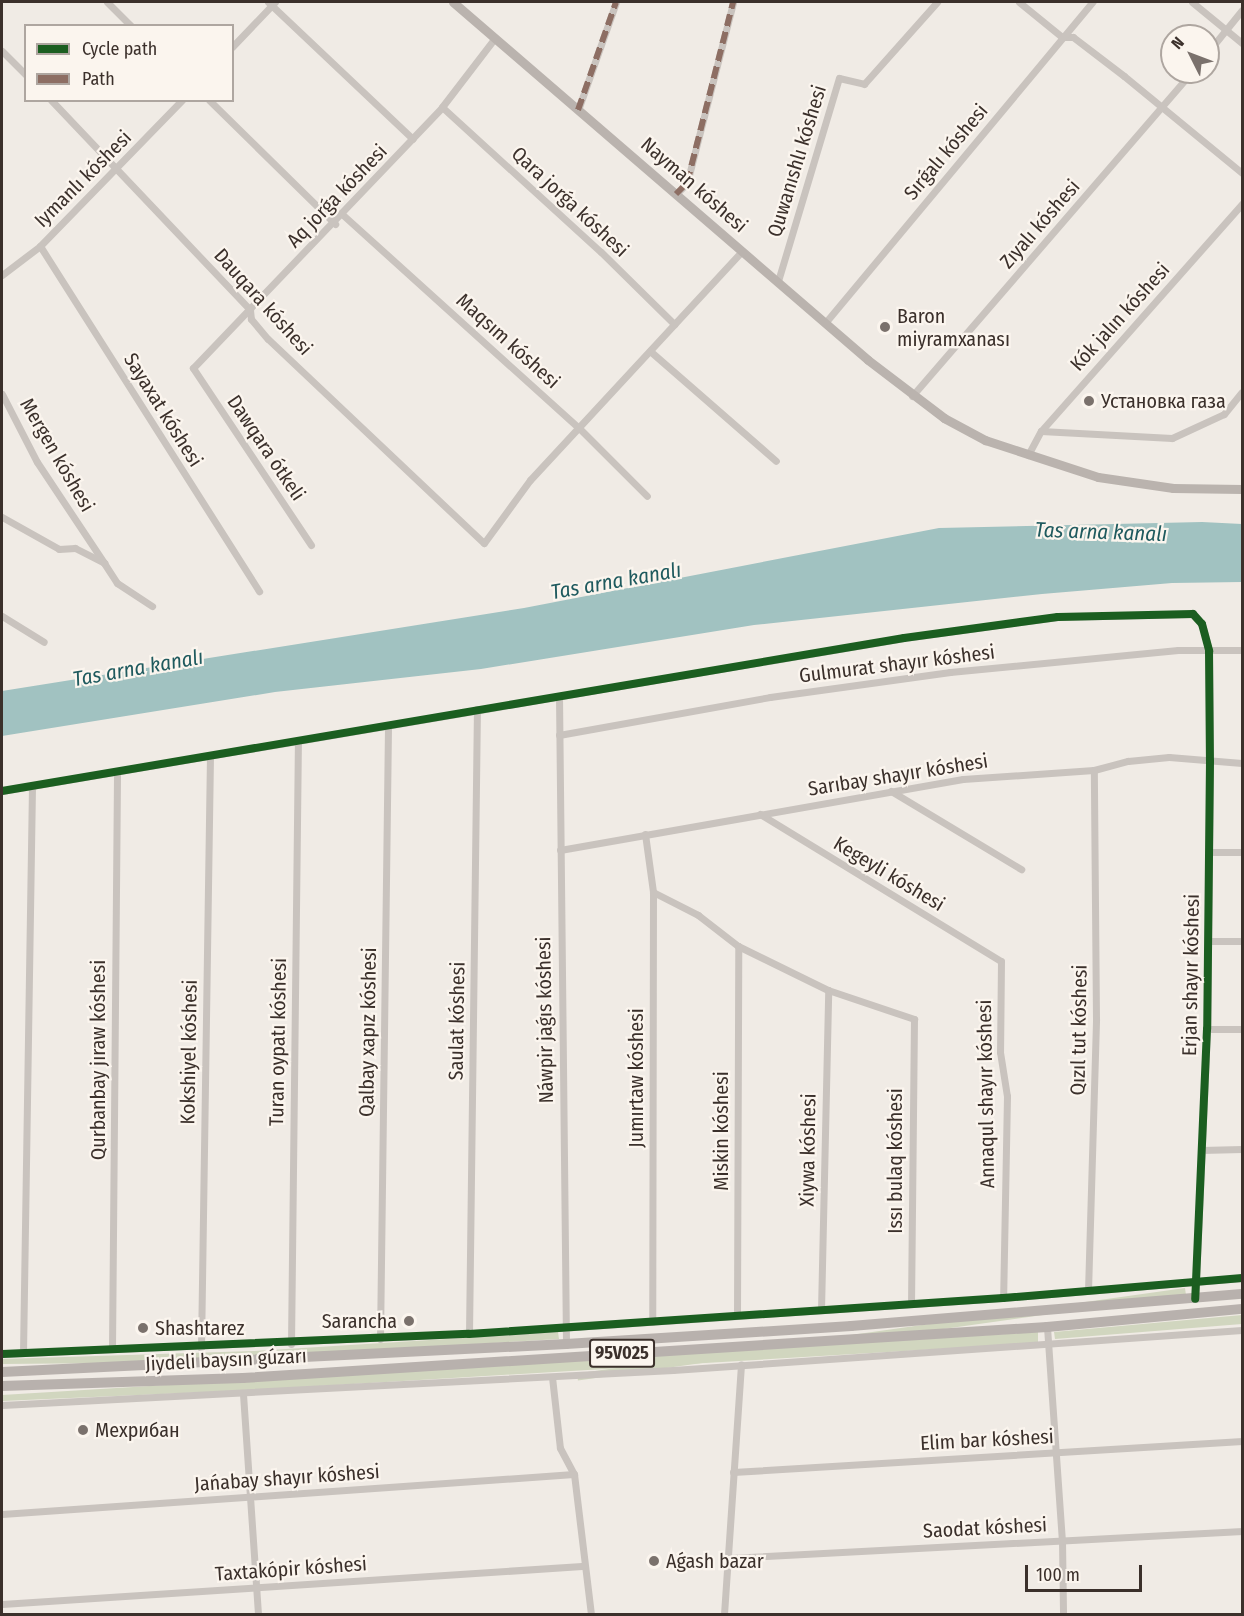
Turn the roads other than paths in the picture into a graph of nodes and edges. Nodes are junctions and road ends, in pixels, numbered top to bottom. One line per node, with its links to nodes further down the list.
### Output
1 (107, 2): 11 (street)
2 (453, 2): 15 (main road, Nayman kóshesi)
3 (616, 2): 25 (street)
4 (733, 2): 30 (street)
5 (938, 2): 37 (street, Quwanıshlı kóshesi)
6 (1019, 2): 13 (street)
7 (1092, 2): 13 (street, Sırǵalı kóshesi)
8 (1192, 2): 12 (street)
9 (272, 3): 17 (street); 27 (street)
10 (1242, 10): 12 (street)
11 (129, 24)
12 (1227, 29): 14 (street); 16 (street)
13 (1062, 37): 26 (street); 39 (street, Sırǵalı kóshesi)
14 (1220, 37)
15 (495, 38): 24 (street, Aq jorǵa kóshesi); 25 (main road, Nayman kóshesi)
16 (1242, 43)
17 (234, 45)
18 (2, 51): 19 (street)
19 (24, 73)
20 (1182, 84): 26 (street, Zıyalı kóshesi)
21 (53, 102): 28 (street, Dauqara kóshesi)
22 (180, 102): 28 (street, Iymanlı kóshesi)
23 (211, 102): 33 (street)
24 (442, 107): 27 (street, Aq jorǵa kóshesi); 40 (street, Qara jorǵa kóshesi)
25 (578, 110): 30 (main road, Nayman kóshesi)
26 (1161, 110): 29 (street); 45 (street, Zıyalı kóshesi)
27 (413, 139): 32 (street, Aq jorǵa kóshesi)
28 (118, 168): 34 (street, Iymanlı kóshesi); 38 (street, Dauqara kóshesi)
29 (1242, 173)
30 (676, 194): 35 (main road, Nayman kóshesi)
31 (1242, 204): 47 (street, Kók jalın kóshesi)
32 (343, 215): 33 (street, Aq jorǵa kóshesi); 46 (street, Maqsım kóshesi)
33 (335, 224): 38 (street, Aq jorǵa kóshesi)
34 (40, 246): 36 (street, Iymanlı kóshesi); 55 (street, Sayaxat kóshesi)
35 (742, 251): 37 (main road, Nayman kóshesi); 40 (street)
36 (2, 275)
37 (778, 281): 39 (main road, Nayman kóshesi)
38 (250, 310): 42 (street, Aq jorǵa kóshesi); 46 (street, Dauqara kóshesi)
39 (825, 323): 45 (main road, Nayman kóshesi)
40 (674, 324): 41 (street)
41 (650, 351): 46 (street); 49 (street)
42 (194, 368): 53 (street, Dawqara ótkeli)
43 (1242, 392): 47 (street)
44 (2, 394): 54 (street, Mergen kóshesi)
45 (912, 396): 48 (main road, Nayman kóshesi)
46 (579, 428): 51 (street, Maqsım kóshesi)
47 (1041, 431): 48 (street, Kók jalın kóshesi)
48 (1028, 455): 50 (main road, Nayman kóshesi)
49 (776, 461)
50 (1242, 489)
51 (647, 496)
52 (2, 517): 54 (street)
53 (311, 545)
54 (104, 563): 56 (street, Mergen kóshesi)
55 (259, 591)
56 (152, 606)
57 (2, 616): 58 (street)
58 (44, 642)
59 (1242, 650): 60 (street, Gulmurat shayır kóshesi)
60 (1209, 651): 61 (street, Erjan shayır kóshesi); 64 (street, Gulmurat shayır kóshesi); 67 (street, Erjan shayır kóshesi)
61 (559, 696): 62 (street, Erjan shayır kóshesi); 64 (street, Náwpir jaǵıs kóshesi)
62 (477, 709): 63 (street, Erjan shayır kóshesi); 104 (street, Saulat kóshesi)
63 (388, 725): 65 (street, Erjan shayır kóshesi); 105 (street, Qalbay xapız kóshesi)
64 (559, 735): 76 (street, Náwpir jaǵıs kóshesi)
65 (298, 740): 66 (street, Erjan shayır kóshesi); 106 (street, Turan oypatı kóshesi)
66 (210, 756): 70 (street, Erjan shayır kóshesi); 109 (street, Kokshiyel kóshesi)
67 (1210, 760): 68 (street, Sarıbay shayır kóshesi); 69 (street, Sarıbay shayır kóshesi); 77 (street, Erjan shayır kóshesi)
68 (1242, 763)
69 (1094, 770): 73 (street, Sarıbay shayır kóshesi); 92 (street, Qızıl tut kóshesi)
70 (117, 771): 71 (street, Erjan shayır kóshesi); 110 (street, Qurbanbay jıraw kóshesi)
71 (32, 786): 72 (street, Erjan shayır kóshesi); 111 (street)
72 (2, 791)
73 (891, 791): 74 (street, Sarıbay shayır kóshesi); 79 (street)
74 (760, 814): 75 (street, Sarıbay shayır kóshesi); 84 (street, Kegeyli kóshesi)
75 (645, 834): 76 (street, Sarıbay shayır kóshesi); 80 (street, Jumırtaw kóshesi)
76 (560, 850): 102 (street, Náwpir jaǵıs kóshesi)
77 (1210, 852): 78 (street); 81 (street, Erjan shayır kóshesi)
78 (1242, 852)
79 (1021, 869)
80 (653, 892): 83 (street); 100 (street, Jumırtaw kóshesi)
81 (1208, 941): 82 (street); 86 (street, Erjan shayır kóshesi)
82 (1242, 941)
83 (738, 946): 85 (street); 99 (street, Miskin kóshesi)
84 (1001, 961): 94 (street, Annaqul shayır kóshesi)
85 (828, 990): 96 (street, Issı bulaq kóshesi); 98 (street, Xiywa kóshesi)
86 (1207, 1029): 87 (street); 89 (street, Erjan shayır kóshesi)
87 (1242, 1029)
88 (1242, 1149): 89 (street)
89 (1202, 1150): 91 (street, Erjan shayır kóshesi)
90 (1242, 1278): 91 (street)
91 (1195, 1282): 92 (street); 95 (street, Erjan shayır kóshesi)
92 (1088, 1291): 94 (street)
93 (1242, 1294): 95 (main road, Jiydeli baysın gúzarı / 95V025)
94 (1003, 1298): 96 (street)
95 (1196, 1299): 107 (main road, Jiydeli baysın gúzarı / 95V025)
96 (911, 1304): 98 (street)
97 (1242, 1309): 101 (main road, Jiydeli baysın gúzarı / 95V025)
98 (821, 1310): 99 (street)
99 (737, 1316): 100 (street)
100 (652, 1322): 102 (street)
101 (1047, 1327): 108 (street); 116 (main road, Jiydeli baysın gúzarı / 95V025)
102 (565, 1328): 104 (street); 107 (street, Náwpir jaǵıs kóshesi)
103 (1242, 1330): 108 (street)
104 (469, 1334): 105 (street)
105 (380, 1339): 106 (street)
106 (291, 1344): 109 (street)
107 (566, 1344): 114 (main road, Jiydeli baysın gúzarı / 95V025)
108 (1047, 1346): 113 (street); 120 (street)
109 (201, 1348): 110 (street)
110 (112, 1349): 111 (street)
111 (23, 1353): 112 (street)
112 (2, 1354)
113 (741, 1365): 115 (street); 121 (street)
114 (2, 1372)
115 (552, 1377): 117 (street); 122 (street)
116 (2, 1386)
117 (243, 1394): 118 (street); 123 (street)
118 (2, 1405)
119 (1242, 1441): 120 (street, Elim bar kóshesi)
120 (1057, 1452): 121 (street, Elim bar kóshesi); 126 (street)
121 (733, 1472): 127 (street)
122 (574, 1474): 123 (street, Jańabay shayır kóshesi); 128 (street)
123 (249, 1497): 124 (street, Jańabay shayır kóshesi); 129 (street)
124 (2, 1514)
125 (1242, 1531): 126 (street, Saodat kóshesi)
126 (1062, 1540): 127 (street, Saodat kóshesi); 134 (street)
127 (729, 1558): 133 (street)
128 (582, 1566): 129 (street, Taxtakópir kóshesi); 132 (street)
129 (257, 1588): 130 (street, Taxtakópir kóshesi); 131 (street)
130 (2, 1604)
131 (258, 1614)
132 (591, 1614)
133 (724, 1614)
134 (1063, 1614)

